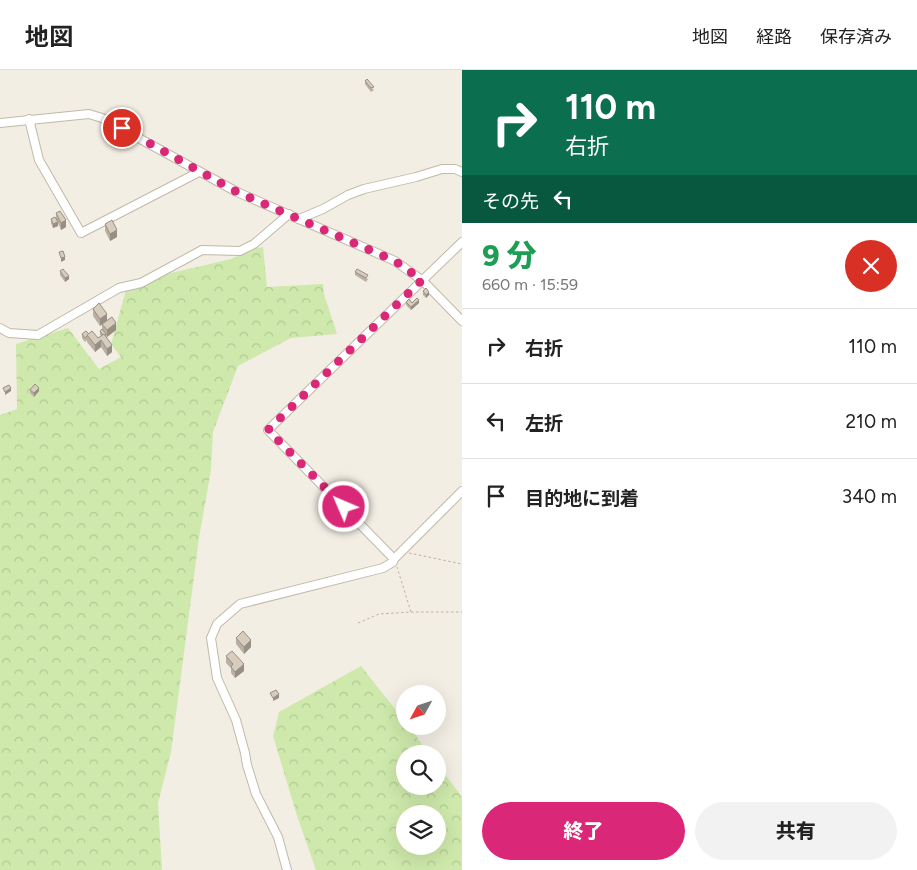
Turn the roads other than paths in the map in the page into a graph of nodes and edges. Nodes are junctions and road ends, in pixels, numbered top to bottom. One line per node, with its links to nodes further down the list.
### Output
1 (30, 119): 2 (street); 3 (street); 3 (street)
2 (0, 123)
3 (199, 172): 5 (street)
4 (462, 172): 6 (street)
5 (289, 214): 6 (street); 10 (street)
6 (299, 219): 8 (street)
7 (462, 242): 8 (street)
8 (422, 280): 9 (street); 12 (street)
9 (462, 321)
10 (0, 328)
11 (462, 491): 12 (street)
12 (394, 559): 13 (street)
13 (287, 870)

